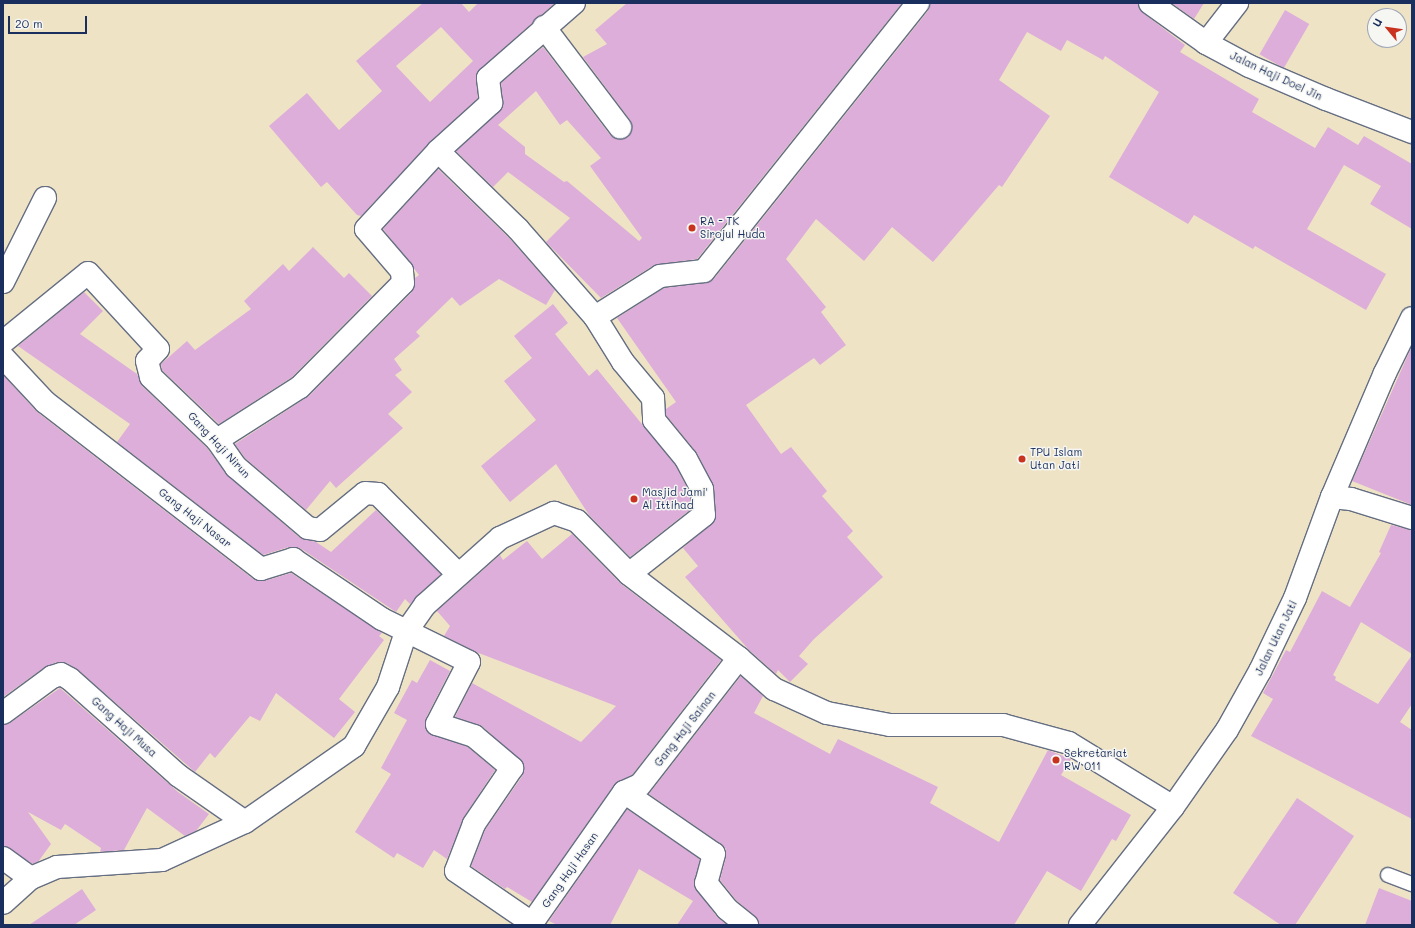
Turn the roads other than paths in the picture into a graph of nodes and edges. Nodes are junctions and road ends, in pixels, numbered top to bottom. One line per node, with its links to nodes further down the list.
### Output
1 (574, 3): 5 (street)
2 (918, 3): 12 (street)
3 (1150, 3): 6 (street, Jalan Haji Doel Jin)
4 (1237, 3): 6 (street)
5 (544, 27): 7 (street); 9 (street)
6 (1206, 44): 8 (street, Jalan Haji Doel Jin)
7 (620, 127)
8 (1412, 132)
9 (438, 151): 12 (street); 16 (street)
10 (45, 198): 11 (street)
11 (3, 282)
12 (595, 317): 20 (street)
13 (1412, 318): 17 (street, Jalan Utan Jati)
14 (3, 342): 16 (street, Gang Haji Nirun)
15 (3, 357): 21 (street, Gang Haji Nasar)
16 (217, 440): 19 (street, Gang Haji Nirun)
17 (1332, 497): 18 (street); 25 (street, Jalan Utan Jati)
18 (1412, 518)
19 (458, 574): 20 (street); 21 (street)
20 (629, 574): 22 (street)
21 (406, 632): 24 (street, Gang Haji Hasan); 26 (street)
22 (739, 658): 24 (street, Gang Haji Sainan); 25 (street)
23 (3, 713): 26 (street, Gang Haji Musa)
24 (624, 792): 32 (street)
25 (1173, 807): 33 (street, Jalan Utan Jati)
26 (245, 822): 29 (street)
27 (3, 858): 29 (street)
28 (1388, 875): 30 (lane)
29 (31, 878): 31 (street)
30 (1412, 884)
31 (3, 903)
32 (747, 925)
33 (1080, 925)

